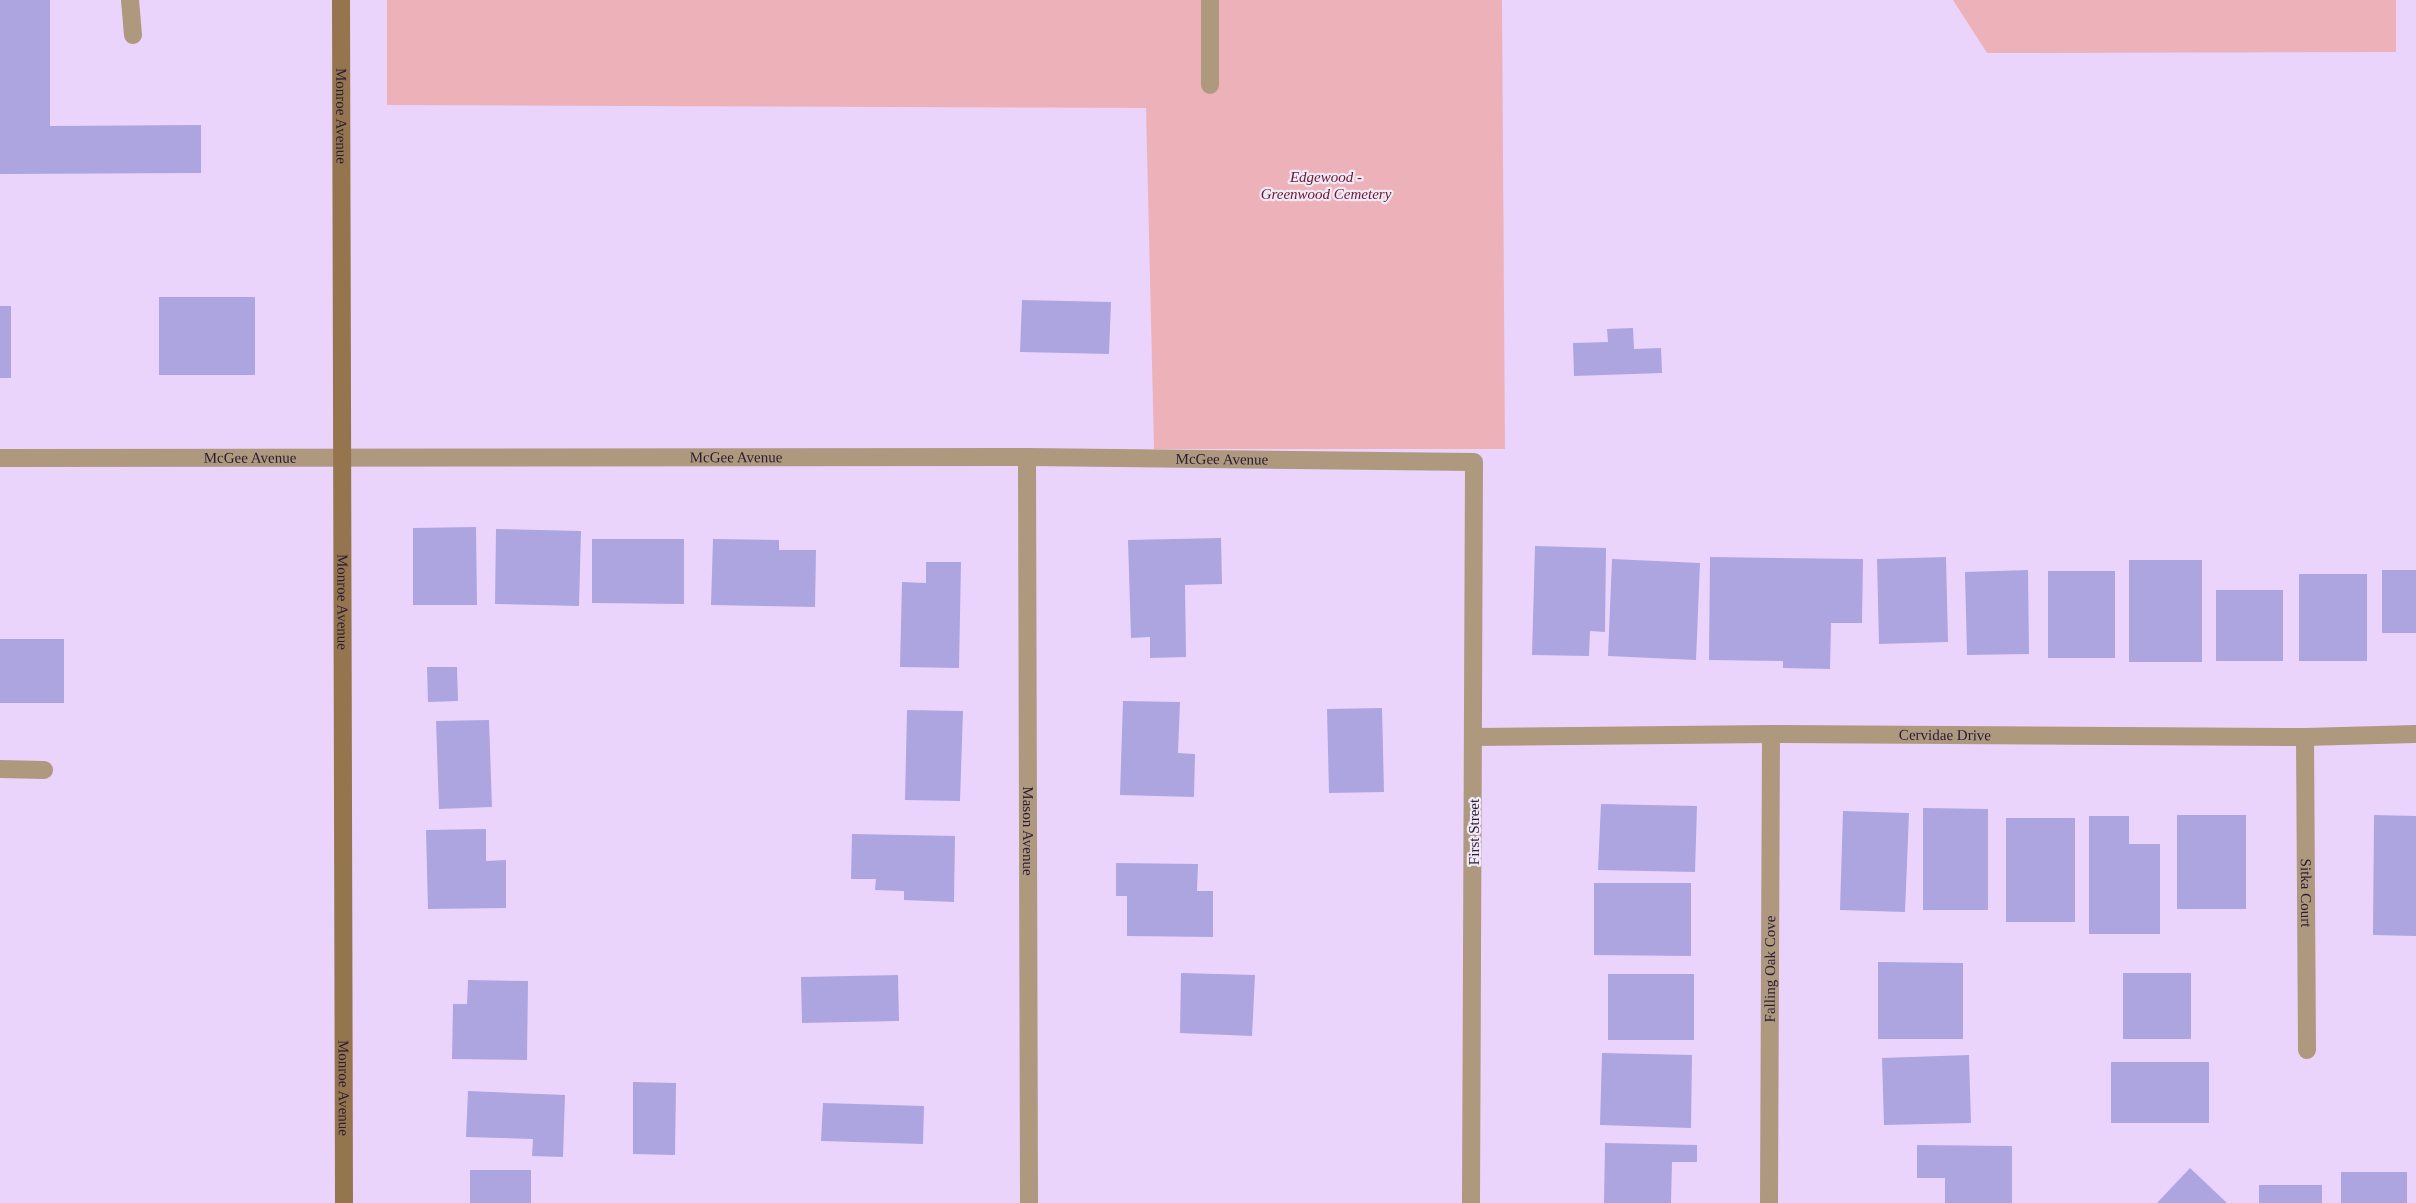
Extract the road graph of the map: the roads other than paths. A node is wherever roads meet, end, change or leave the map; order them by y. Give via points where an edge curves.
1 (130, 0) edge
2 (341, 0) edge
3 (1210, 0) edge
4 (133, 35) dead end
5 (1210, 85) dead end
6 (1027, 457) junction
7 (0, 458) edge
8 (342, 458) junction
9 (1474, 462) joint
10 (1771, 734) junction
11 (2416, 734) edge
12 (1474, 737) junction
13 (2305, 737) junction
14 (0, 769) edge
15 (44, 770) dead end
16 (2307, 1050) dead end
17 (344, 1203) edge
18 (1029, 1203) edge
19 (1472, 1203) edge
20 (1769, 1203) edge

1 - 4 street
2 - 8 street, Monroe Avenue
3 - 5 street
6 - 8 street, McGee Avenue
6 - 9 street, McGee Avenue
6 - 18 street, Mason Avenue
7 - 8 street, McGee Avenue
8 - 17 street, Monroe Avenue
9 - 12 street, First Street
10 - 12 street, Cervidae Drive
10 - 13 street, Cervidae Drive
10 - 20 street, Falling Oak Cove
11 - 13 street, Cervidae Drive
12 - 19 street, First Street
13 - 16 street, Sitka Court
14 - 15 street

